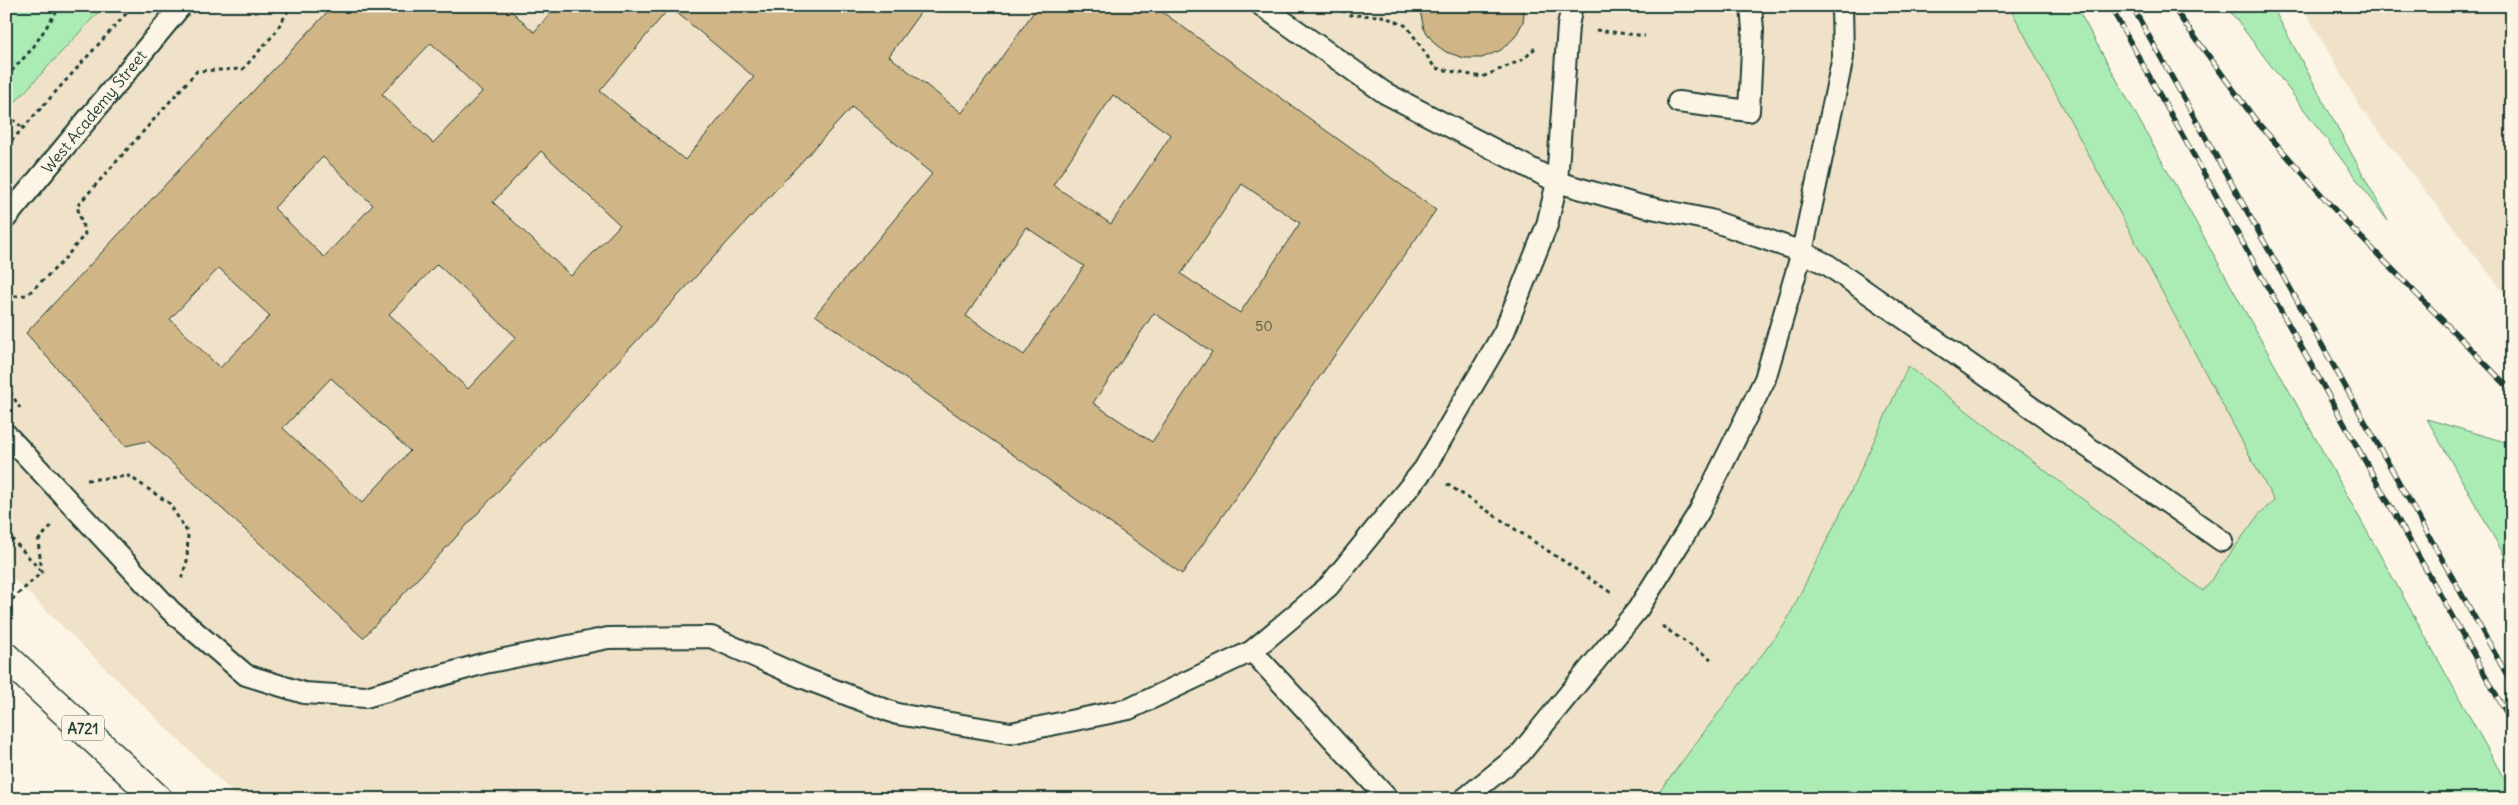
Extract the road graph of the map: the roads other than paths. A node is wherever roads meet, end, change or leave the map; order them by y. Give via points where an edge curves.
1 (181, 6) edge
2 (1262, 6) edge
3 (1572, 6) edge
4 (1751, 6) edge
5 (1842, 6) edge
6 (1678, 102) dead end
7 (1558, 182) junction
8 (6, 218) edge
9 (1802, 252) junction
10 (6, 434) edge
11 (2222, 540) dead end
12 (1252, 651) junction
13 (6, 657) edge
14 (158, 799) edge
15 (1388, 799) edge
16 (1464, 799) edge

1 - 8 lane, West Academy Street
2 - 7 lane via 1386,93
3 - 7 lane
4 - 6 lane via 1753,30 1748,111
5 - 9 lane via 1843,57
7 - 9 lane via 1642,206 1710,220
7 - 12 lane via 1547,225 1504,332 1424,469 1330,586
9 - 11 lane via 1828,265
9 - 16 lane via 1765,380 1699,512 1638,609 1520,754
10 - 12 lane via 171,611 246,675 304,692 366,697 485,663 608,638 711,637 801,677 898,714 1012,733 1129,709
12 - 15 lane
13 - 14 main road, A721

